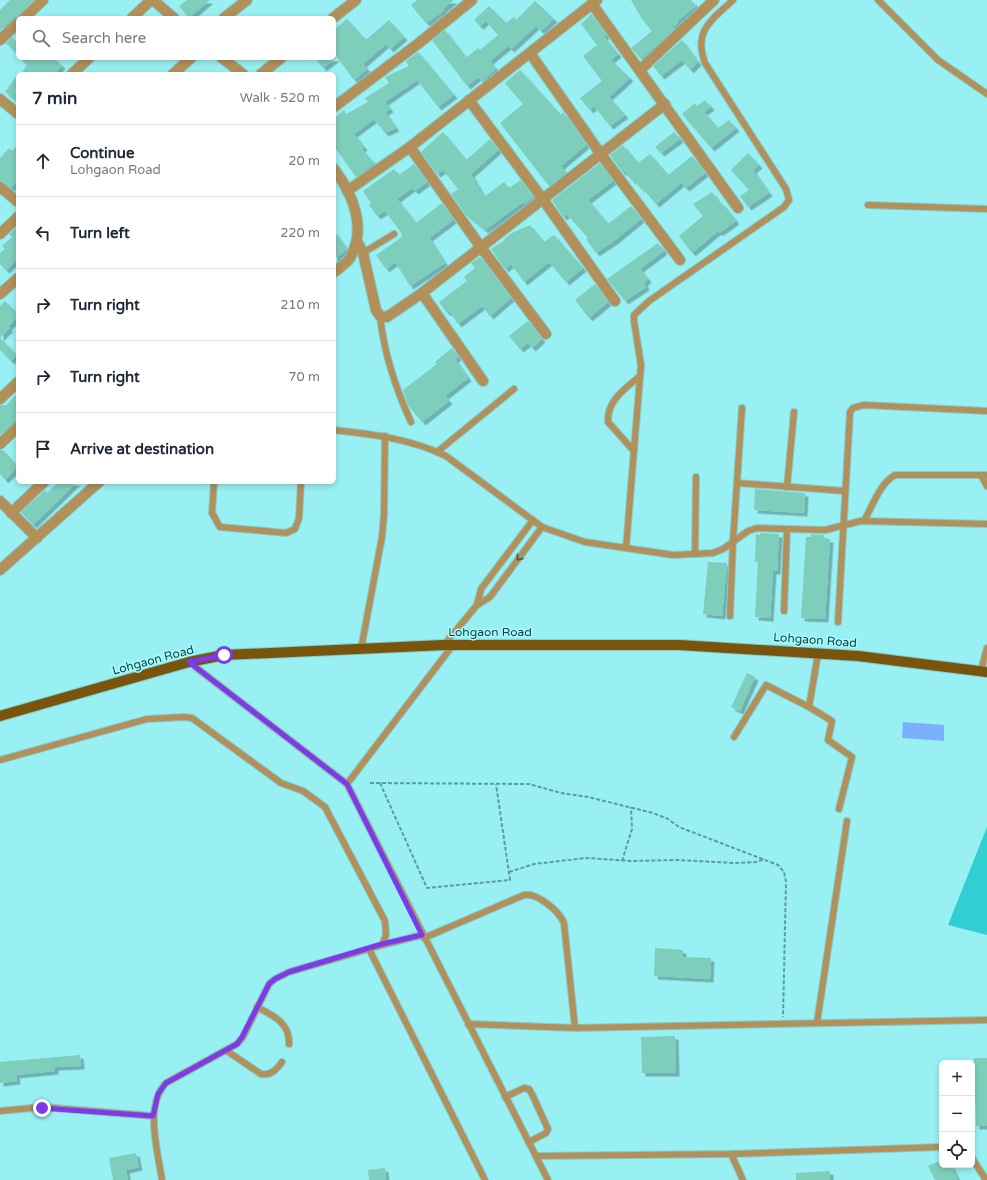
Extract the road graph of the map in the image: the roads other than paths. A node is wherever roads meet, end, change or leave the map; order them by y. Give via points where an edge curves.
1 (43, 0) edge
2 (152, 0) edge
3 (247, 0) edge
4 (356, 0) edge
5 (472, 0) edge
6 (714, 0) edge
7 (734, 0) edge
8 (878, 0) edge
9 (595, 2) edge
10 (26, 16) edge
11 (134, 16) edge
12 (172, 16) edge
13 (227, 16) edge
14 (335, 16) edge
15 (16, 25) edge
16 (0, 40) edge
17 (530, 53) junction
18 (87, 60) edge
19 (189, 60) edge
20 (224, 60) edge
21 (278, 60) edge
22 (640, 70) junction
23 (74, 72) edge
24 (175, 72) edge
25 (236, 72) edge
26 (264, 72) edge
27 (987, 94) edge
28 (0, 99) edge
29 (469, 100) junction
30 (665, 104) junction
31 (336, 105) edge
32 (16, 112) edge
33 (410, 147) junction
34 (600, 153) junction
35 (336, 173) edge
36 (0, 187) edge
37 (347, 192) junction
38 (542, 198) junction
39 (16, 200) edge
40 (868, 205) dead end
41 (738, 208) dead end
42 (987, 209) edge
43 (16, 219) edge
44 (0, 234) edge
45 (394, 234) dead end
46 (357, 241) junction
47 (480, 246) junction
48 (363, 253) junction
49 (680, 260) dead end
50 (336, 270) edge
51 (16, 280) edge
52 (422, 293) junction
53 (0, 294) edge
54 (615, 301) dead end
55 (380, 316) junction
56 (546, 334) dead end
57 (640, 376) junction
58 (483, 381) dead end
59 (16, 384) edge
60 (514, 388) dead end
61 (0, 399) edge
62 (742, 408) dead end
63 (987, 411) edge
64 (794, 412) dead end
65 (411, 422) dead end
66 (16, 429) edge
67 (336, 430) edge
68 (385, 436) junction
69 (0, 444) edge
70 (634, 451) junction
71 (437, 452) junction
72 (984, 475) edge
73 (696, 477) dead end
74 (737, 483) junction
75 (42, 484) edge
76 (97, 484) edge
77 (214, 484) edge
78 (300, 484) edge
79 (987, 486) edge
80 (787, 487) junction
81 (845, 491) junction
82 (0, 501) edge
83 (11, 513) junction
84 (533, 520) junction
85 (864, 521) junction
86 (987, 524) edge
87 (843, 526) junction
88 (542, 527) junction
89 (787, 529) junction
90 (37, 538) junction
91 (733, 541) junction
92 (626, 548) junction
93 (695, 554) junction
94 (0, 570) edge
95 (477, 606) junction
96 (784, 611) dead end
97 (730, 616) dead end
98 (838, 622) dead end
99 (448, 645) junction
100 (987, 648) edge
101 (360, 649) junction
102 (818, 654) junction
103 (189, 662) junction
104 (984, 671) edge
105 (809, 707) junction
106 (0, 716) edge
107 (734, 737) dead end
108 (0, 760) edge
109 (347, 784) junction
110 (839, 809) dead end
111 (847, 821) dead end
112 (423, 936) junction
113 (382, 944) junction
114 (369, 949) junction
115 (258, 1007) junction
116 (987, 1020) edge
117 (817, 1023) junction
118 (468, 1024) junction
119 (575, 1028) junction
120 (289, 1044) dead end
121 (227, 1051) junction
122 (282, 1062) dead end
123 (505, 1096) junction
124 (0, 1111) edge
125 (153, 1116) junction
126 (529, 1142) junction
127 (939, 1147) edge
128 (730, 1154) junction
129 (536, 1156) junction
130 (975, 1163) edge
131 (162, 1180) edge
132 (485, 1180) edge
133 (548, 1180) edge
134 (743, 1180) edge
135 (986, 1180) edge

1 - 10 street
2 - 11 street
2 - 12 street
3 - 13 street
4 - 14 street
5 - 31 street
6 - 22 street
7 - 57 lane via 704,30 700,50 705,63 786,189 788,200 784,207 638,309 634,321 642,365
8 - 27 lane via 938,60
9 - 17 street
9 - 22 street
15 - 16 street
17 - 29 street
17 - 34 street
18 - 23 street
19 - 24 street
20 - 25 street
21 - 26 street
22 - 30 street
28 - 32 street
29 - 33 street
29 - 38 street
30 - 34 street
30 - 41 street
33 - 37 street
33 - 47 street
34 - 38 street
34 - 49 street
35 - 37 street
36 - 39 street
37 - 46 street via 357,215
38 - 47 street
38 - 54 street
40 - 42 lane
43 - 44 street
45 - 48 lane
46 - 48 street
46 - 50 street via 350,259
47 - 52 street
47 - 56 street
48 - 55 street via 376,310
51 - 53 street
52 - 55 street via 393,314 387,317
52 - 58 street
55 - 65 lane via 388,365
57 - 70 lane
57 - 70 lane via 618,395 608,411 608,422
59 - 61 street
60 - 71 lane
62 - 74 lane
63 - 81 lane via 864,405 853,408 850,412
64 - 80 lane
66 - 69 street
67 - 68 lane
68 - 71 lane
68 - 101 lane via 382,537
70 - 92 lane
71 - 84 lane
72 - 79 lane
72 - 85 lane via 895,475 880,492
73 - 93 lane
74 - 80 lane
74 - 91 lane
75 - 83 street
76 - 90 street
77 - 78 lane via 212,513 220,526 286,533 295,529 299,518
80 - 81 lane
81 - 87 lane
82 - 83 street
83 - 90 street
84 - 88 lane
84 - 95 lane via 481,589
85 - 86 lane
85 - 87 lane
87 - 89 lane via 825,530
87 - 98 lane
88 - 92 lane via 585,542
88 -> 95 lane via 490,597
89 - 91 lane via 756,528
89 - 96 lane
90 - 94 street
91 - 93 lane via 713,553
91 - 97 lane
92 - 93 lane
95 - 99 lane
99 - 101 main road, Lohgaon Road
99 - 102 main road, Lohgaon Road via 679,645
99 - 109 lane
100 - 104 lane
101 - 103 main road, Lohgaon Road via 224,655
102 - 104 main road, Lohgaon Road via 858,656
102 - 105 lane
103 - 106 main road, Lohgaon Road
103 - 109 lane
105 - 107 lane via 766,685
105 - 110 lane via 832,721 828,740 852,757
108 - 113 lane via 147,719 192,718 281,783 303,791 325,807 385,921 386,935
109 - 112 lane
111 - 117 lane
112 - 113 lane
112 - 118 lane
112 - 119 lane via 524,895 534,897 561,915 564,923
113 - 114 lane
114 - 115 lane via 283,974 269,984
114 - 132 lane
115 - 120 lane via 282,1022 289,1037
115 - 121 lane via 242,1037
116 - 117 lane
117 - 119 lane
118 - 119 lane
118 - 123 lane
121 - 122 lane via 262,1074 267,1075
121 - 125 lane via 166,1083 158,1094
123 - 126 lane
123 - 126 lane via 524,1088 529,1089 532,1094 548,1129
124 - 125 lane via 42,1108
125 - 131 lane
126 - 129 lane
127 - 128 lane
128 - 129 lane
128 - 134 lane
129 - 133 lane
130 - 135 lane

